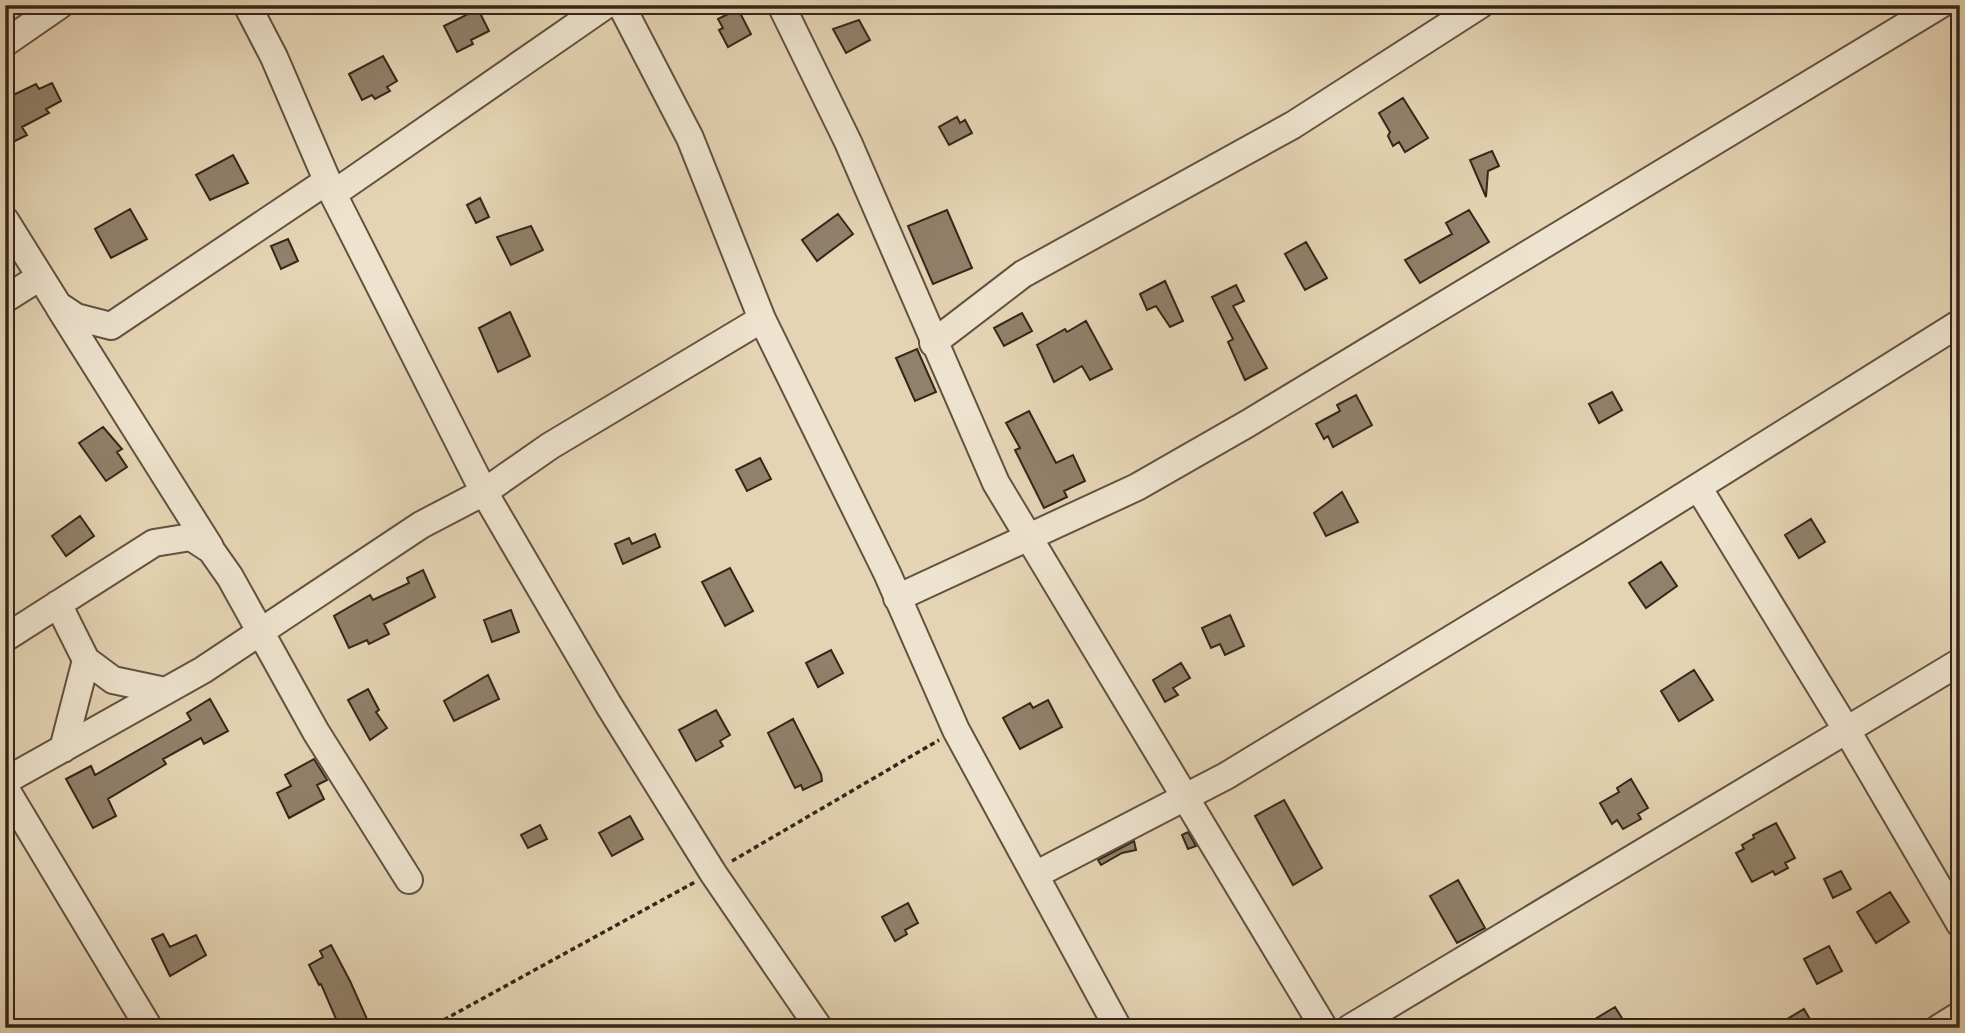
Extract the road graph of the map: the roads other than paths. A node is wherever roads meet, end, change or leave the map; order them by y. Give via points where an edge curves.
1 (60, 5) edge
2 (247, 5) edge
3 (606, 5) edge
4 (621, 5) edge
5 (781, 5) edge
6 (1480, 5) edge
7 (1940, 5) edge
8 (5, 43) edge
9 (330, 187) junction
10 (5, 220) edge
11 (40, 277) junction
12 (5, 299) edge
13 (58, 306) junction
14 (762, 319) junction
15 (1960, 323) edge
16 (111, 326) junction
17 (933, 343) junction
18 (99, 370) junction
19 (1698, 487) junction
20 (484, 492) junction
21 (1030, 539) junction
22 (211, 550) junction
23 (897, 598) junction
24 (58, 604) junction
25 (262, 630) junction
26 (5, 638) edge
27 (86, 660) junction
28 (1960, 662) edge
29 (165, 691) junction
30 (1846, 729) junction
31 (63, 748) junction
32 (5, 781) edge
33 (5, 788) edge
34 (1186, 796) junction
35 (1035, 876) junction
36 (409, 880) dead end
37 (1960, 924) edge
38 (1960, 1015) edge
39 (149, 1028) edge
40 (819, 1028) edge
41 (1118, 1028) edge
42 (1324, 1028) edge
43 (1350, 1028) edge
44 (1939, 1028) edge

1 - 8 street
2 - 9 street
3 - 9 street
4 - 14 street via 690,138
5 - 17 street via 848,142
6 - 17 street via 1293,125 1023,274
7 - 21 street via 1247,424 1137,487
9 - 16 street
9 - 20 street
10 - 11 street
11 - 12 street
11 - 13 street
13 - 16 street via 76,317
13 - 18 street
14 - 20 street via 550,446
14 - 23 street
15 - 19 street
16 - 18 street
17 - 21 street via 996,483
18 - 22 street
19 - 30 street
19 - 34 street via 1226,776
20 - 25 street via 421,525
20 - 40 street via 713,873
21 - 23 street
21 - 34 street
22 - 24 street via 191,537 154,543
22 - 25 street
23 - 35 street via 956,730
24 - 26 street
24 - 27 street
25 - 29 street
25 - 36 street via 316,732
27 - 29 street via 113,680
27 - 31 street
28 - 30 street
29 - 31 street
30 - 37 street
30 - 43 street
31 - 32 street
33 - 39 street
34 - 35 street
34 - 42 street
35 - 41 street
38 - 44 street

